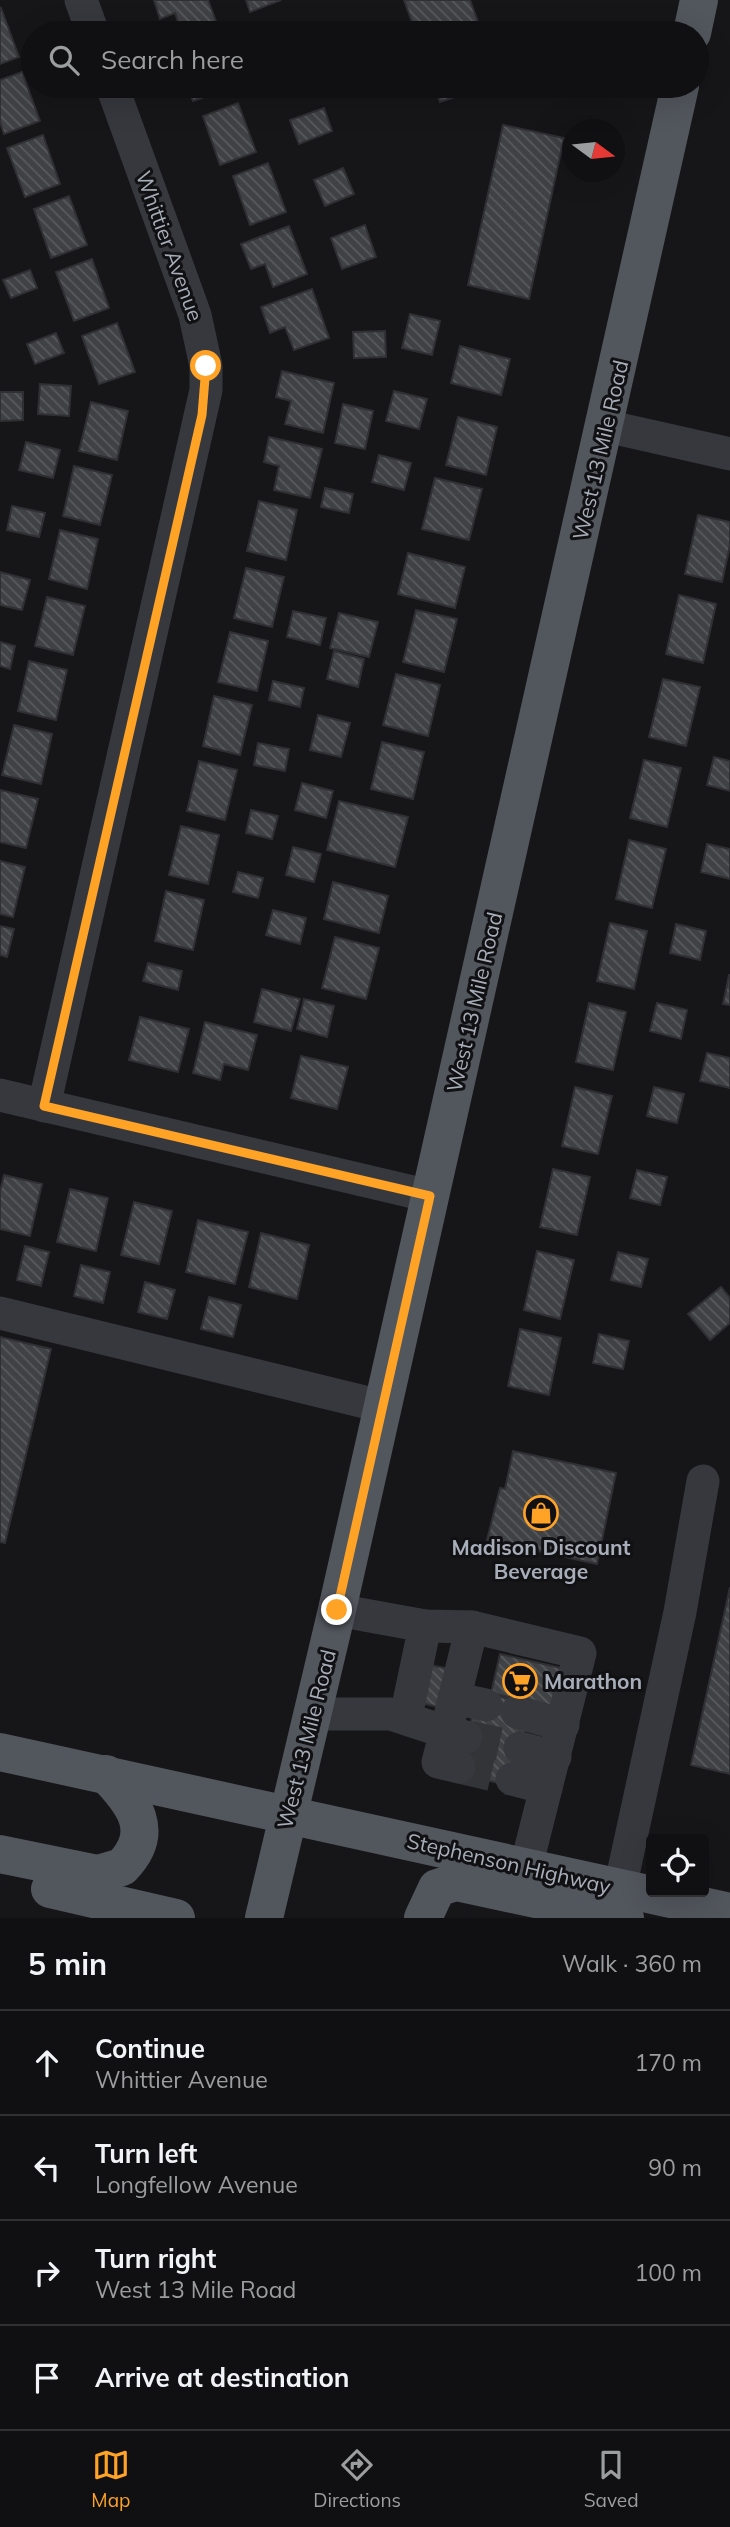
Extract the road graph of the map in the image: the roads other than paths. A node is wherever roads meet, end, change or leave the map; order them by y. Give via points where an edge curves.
1 (81, 0) edge
2 (699, 0) edge
3 (89, 21) edge
4 (695, 21) edge
5 (116, 98) edge
6 (677, 98) edge
7 (606, 426) junction
8 (730, 454) edge
9 (0, 1095) edge
10 (44, 1106) junction
11 (430, 1196) junction
12 (0, 1313) edge
13 (381, 1406) junction
14 (704, 1481) dead end
15 (337, 1610) junction
16 (425, 1626) junction
17 (472, 1627) junction
18 (486, 1705) junction
19 (313, 1714) junction
20 (406, 1716) junction
21 (564, 1725) junction
22 (0, 1752) edge
23 (516, 1764) tunnel mouth
24 (551, 1772) junction
25 (106, 1773) junction
26 (288, 1813) junction
27 (0, 1854) edge
28 (526, 1867) junction
29 (0, 1878) edge
30 (622, 1903) edge
31 (730, 1912) edge
32 (176, 1918) edge
33 (264, 1918) edge
34 (423, 1918) edge

1 - 3 street
2 - 4 main road
5 - 10 street, Whittier Avenue via 195,315 206,390
6 - 7 main road, West 13 Mile Road
7 - 8 street
7 - 11 main road, West 13 Mile Road
9 - 10 street
10 - 11 street
11 - 13 main road, West 13 Mile Road
12 - 13 street
13 - 15 main road, West 13 Mile Road
14 - 30 street
15 - 16 street
15 - 19 main road, West 13 Mile Road
16 - 17 street
16 - 20 street
17 - 18 street
17 - 21 street via 580,1653
18 - 20 street via 457,1745
18 - 21 street
19 - 20 street
19 - 26 main road, West 13 Mile Road
21 - 24 street
22 - 25 main road, Stephenson Highway
23 - 24 street
24 - 28 street
25 - 26 main road, Stephenson Highway
25 - 27 main road via 127,1795 139,1818 136,1846 122,1867 98,1874
26 - 28 main road, Stephenson Highway
26 - 33 main road, West 13 Mile Road
28 - 30 main road, Stephenson Highway
29 - 32 main road
30 - 31 main road, Stephenson Highway
30 - 34 main road via 456,1882 437,1888

